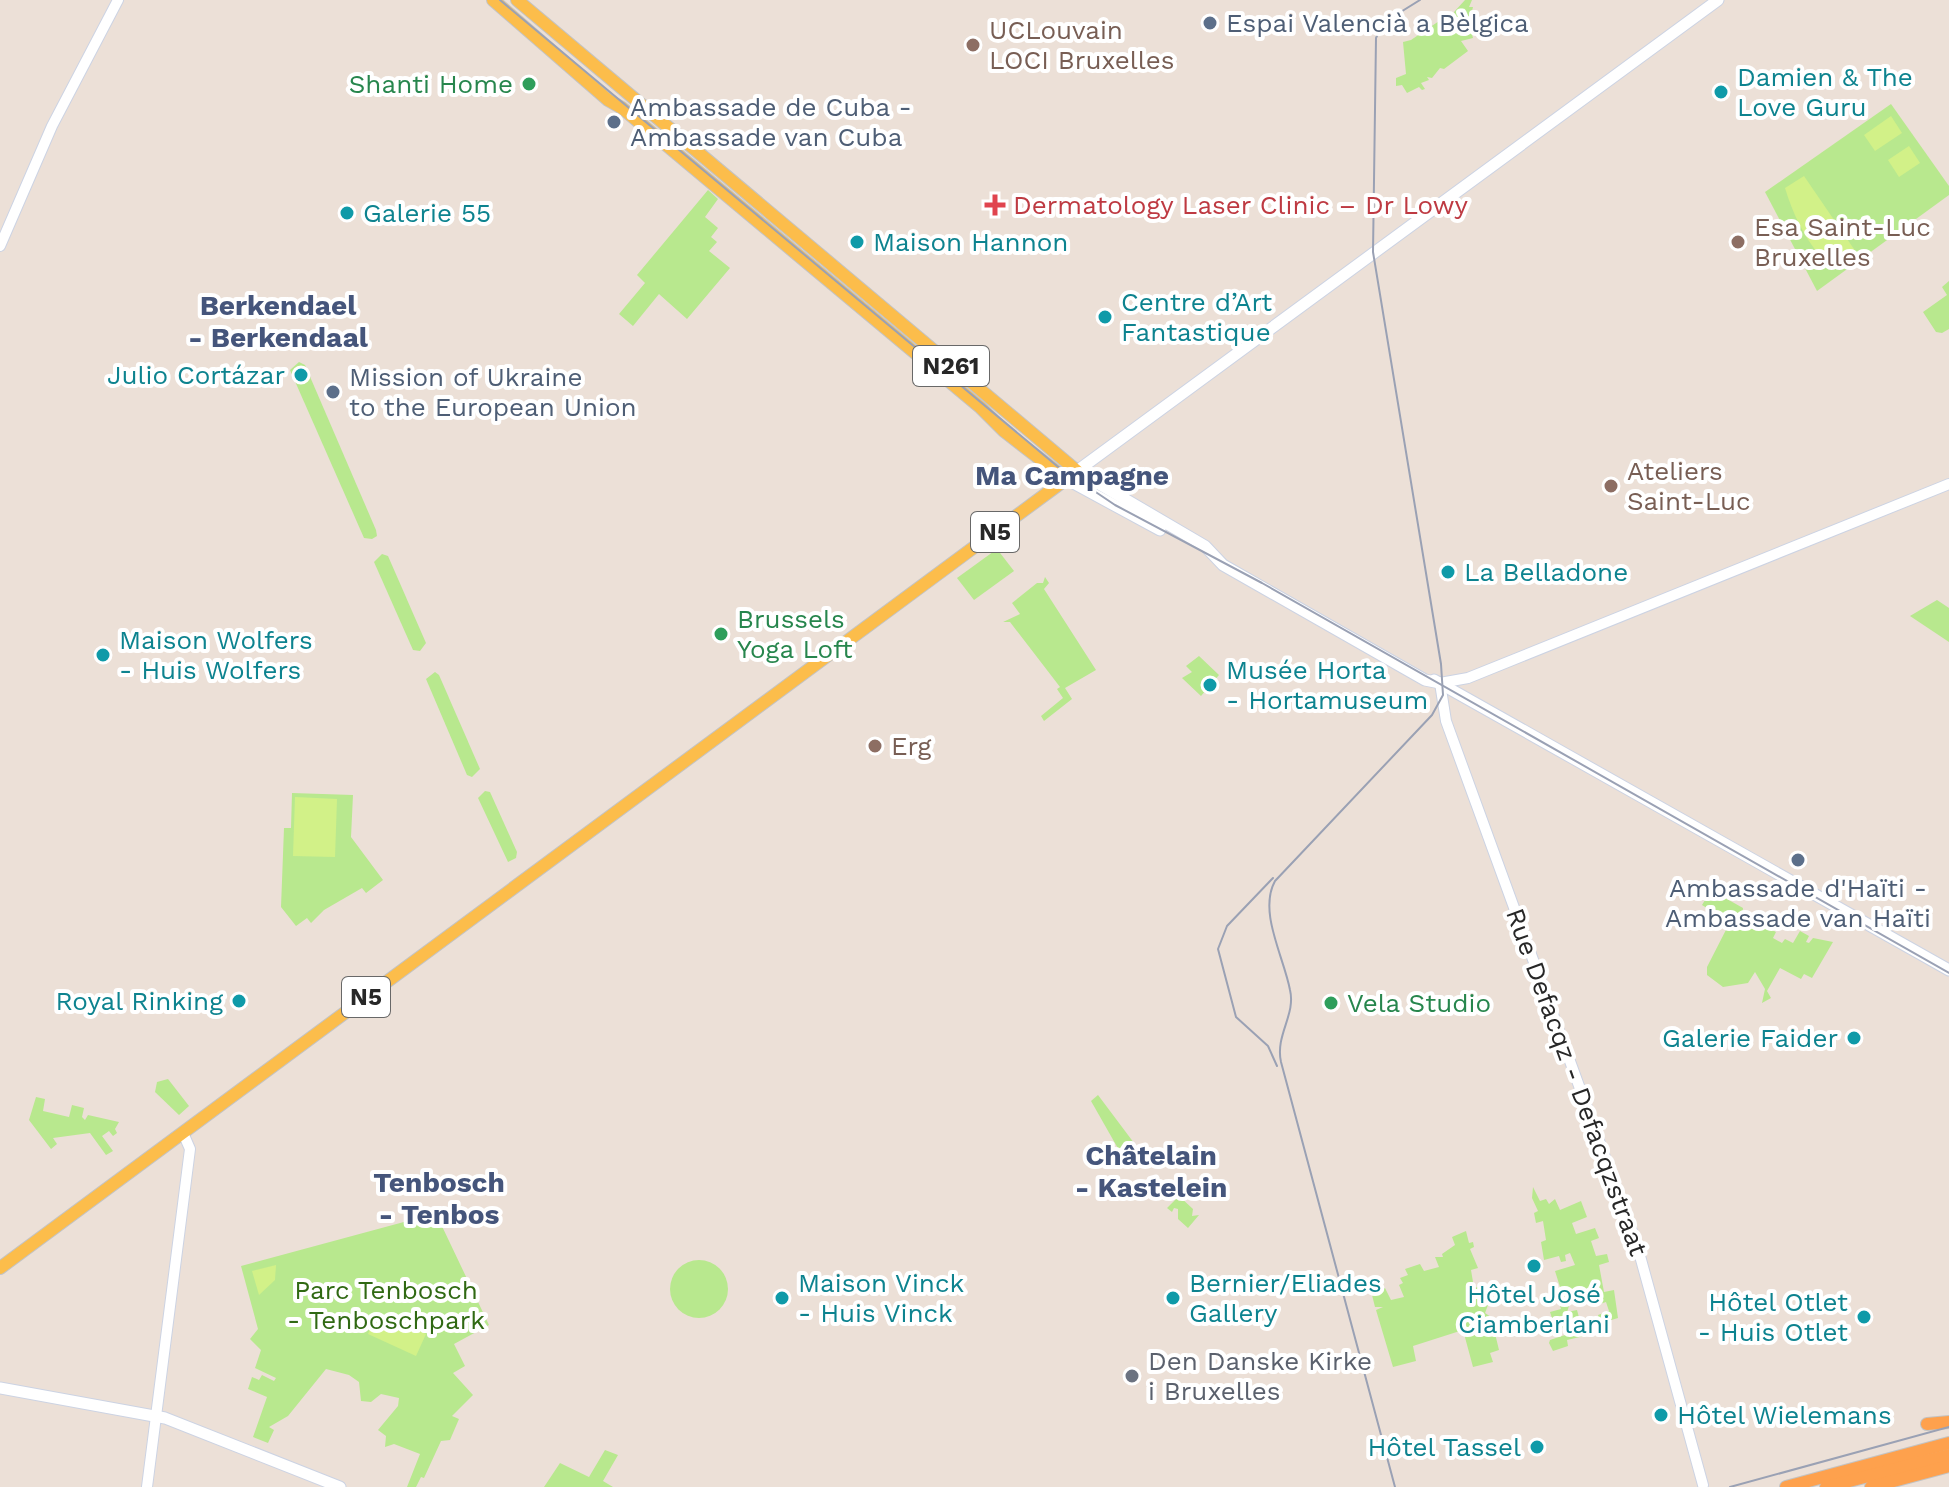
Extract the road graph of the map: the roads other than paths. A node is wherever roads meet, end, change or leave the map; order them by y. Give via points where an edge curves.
1 (118, 0) edge
2 (493, 0) edge
3 (517, 0) edge
4 (1718, 0) edge
5 (0, 246) edge
6 (1077, 471) junction
7 (1066, 479) junction
8 (1949, 484) edge
9 (1216, 557) junction
10 (1440, 683) junction
11 (1949, 970) edge
12 (183, 1133) junction
13 (0, 1268) edge
14 (0, 1388) edge
15 (156, 1415) junction
16 (1949, 1422) edge
17 (1927, 1424) dead end
18 (1949, 1443) edge
19 (1949, 1455) edge
20 (1949, 1466) edge
21 (147, 1487) edge
22 (340, 1487) edge
23 (1701, 1487) edge
24 (1786, 1487) edge
25 (1826, 1487) edge
26 (1871, 1487) edge

1 - 5 street via 57,116
2 - 7 main road, N261
3 - 6 main road, N261
4 - 6 main road, N5
6 - 7 main road, N5
6 - 9 main road, N261
7 - 9 main road, N261
7 - 12 main road, N5
8 - 10 street via 1468,678
9 - 10 main road, N261
10 - 11 main road, N261
10 - 23 street, Rue Defacqz - Defacqzstraat via 1449,729 1637,1245
12 - 13 main road, N5
12 - 15 street via 190,1149
14 - 15 main road
15 - 21 street
15 - 22 main road
16 - 17 highway
18 - 24 highway
19 - 25 highway
20 - 26 highway

